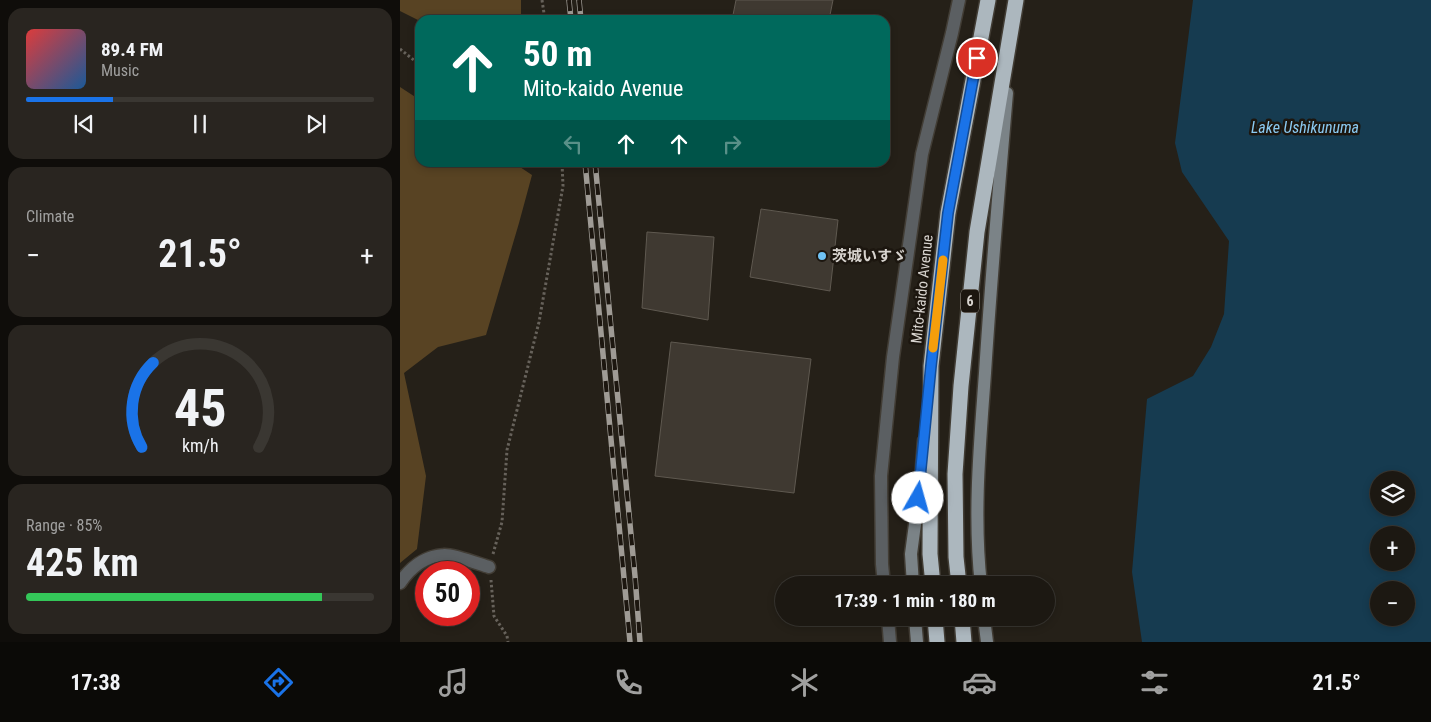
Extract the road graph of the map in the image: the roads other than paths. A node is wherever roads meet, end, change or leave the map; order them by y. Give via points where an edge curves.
1 (959, 0) edge
2 (988, 0) edge
3 (1016, 0) edge
4 (1013, 20) junction
5 (931, 366) junction
6 (489, 567) road end
7 (883, 576) edge
8 (912, 576) edge
9 (932, 576) edge
10 (958, 576) edge
11 (980, 576) edge
12 (400, 583) edge
13 (889, 626) edge
14 (916, 626) edge
15 (936, 626) edge
16 (963, 626) edge
17 (985, 626) edge
18 (890, 642) edge
19 (917, 642) edge
20 (937, 642) edge
21 (964, 642) edge
22 (987, 642) edge

1 - 7 street via 922,154 893,357 882,476
2 - 5 highway, Mito-kaido Avenue / 6 via 948,213
3 - 4 highway, 6
4 - 10 highway, 6 via 977,232 962,376 955,474
4 - 11 main road via 978,486
5 - 8 main road via 911,554
5 - 9 highway, Mito-kaido Avenue / 6
6 - 12 street via 446,554 426,558
13 - 18 street
14 - 19 main road
15 - 20 highway
16 - 21 highway
17 - 22 main road

